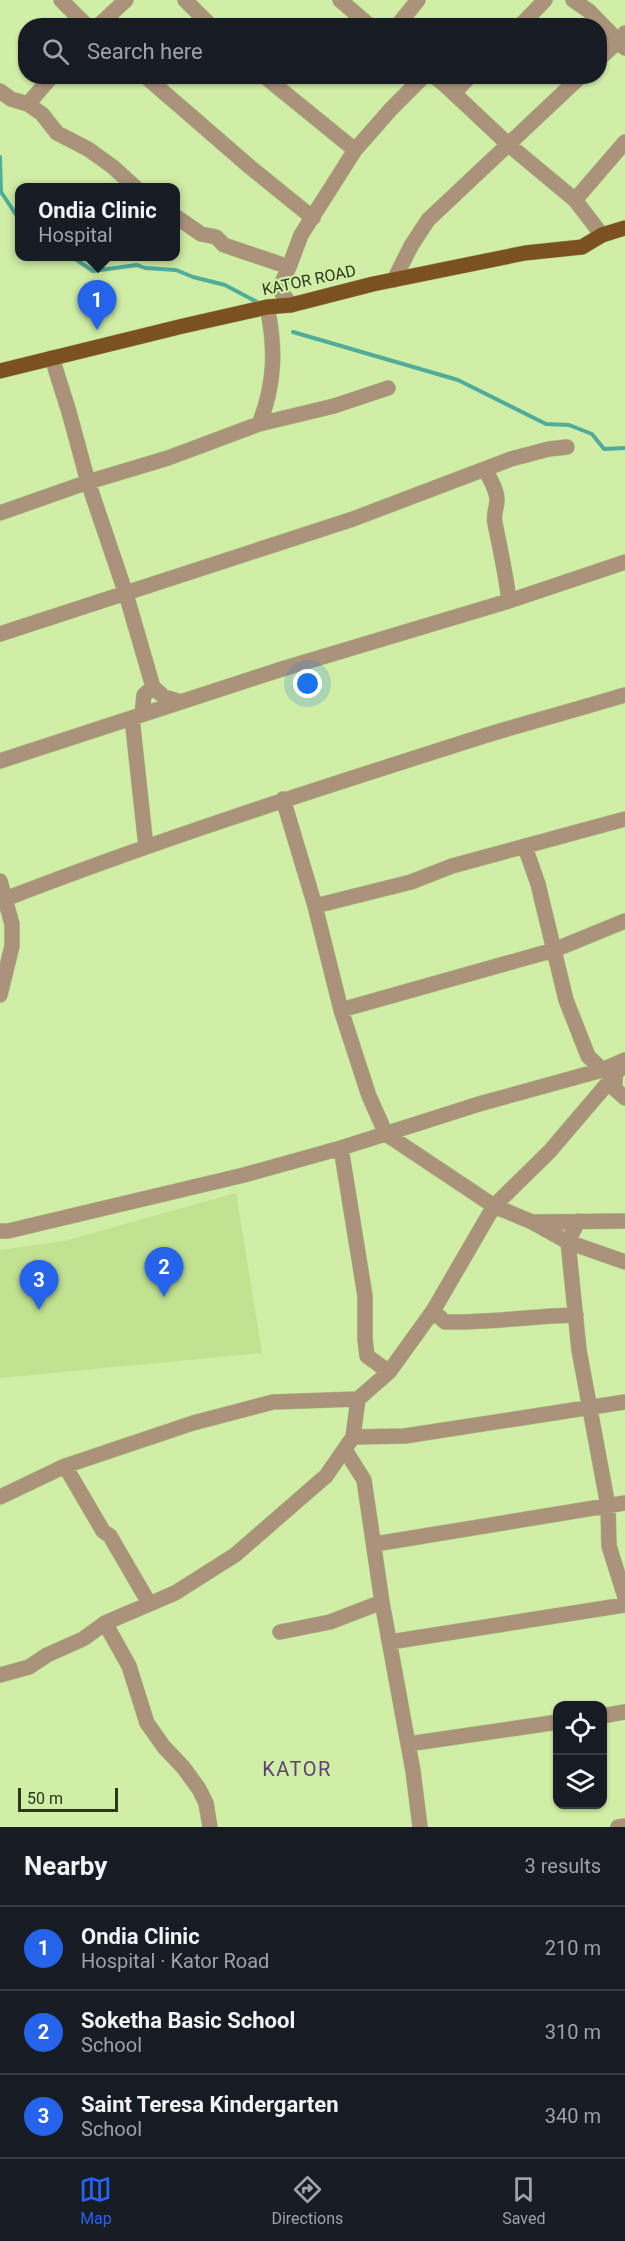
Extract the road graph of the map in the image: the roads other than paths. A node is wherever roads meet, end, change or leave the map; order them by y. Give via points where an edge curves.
1 (61, 0) edge
2 (126, 0) edge
3 (185, 0) edge
4 (340, 0) edge
5 (418, 0) edge
6 (545, 0) edge
7 (573, 0) edge
8 (79, 18) edge
9 (107, 18) edge
10 (203, 18) edge
11 (361, 18) edge
12 (403, 18) edge
13 (528, 18) edge
14 (598, 18) edge
15 (607, 26) edge
16 (623, 40) edge
17 (607, 53) edge
18 (45, 84) edge
19 (154, 84) edge
20 (274, 84) edge
21 (416, 84) edge
22 (443, 84) edge
23 (462, 84) edge
24 (573, 84) edge
25 (0, 91) edge
26 (454, 93) junction
27 (28, 104) junction
28 (625, 142) edge
29 (509, 145) junction
30 (355, 150) junction
31 (131, 183) edge
32 (575, 200) junction
33 (314, 218) junction
34 (180, 219) edge
35 (625, 228) edge
36 (602, 235) junction
37 (290, 267) junction
38 (394, 280) junction
39 (291, 305) junction
40 (267, 307) junction
41 (52, 358) junction
42 (0, 370) edge
43 (388, 388) dead end
44 (259, 424) junction
45 (567, 447) dead end
46 (485, 469) junction
47 (88, 482) junction
48 (0, 513) edge
49 (625, 562) edge
50 (126, 594) junction
51 (509, 601) junction
52 (0, 634) edge
53 (153, 687) junction
54 (625, 695) edge
55 (181, 702) junction
56 (137, 716) junction
57 (0, 761) edge
58 (284, 799) junction
59 (625, 819) edge
60 (146, 847) junction
61 (525, 847) junction
62 (0, 881) edge
63 (2, 900) edge
64 (315, 906) junction
65 (625, 921) edge
66 (554, 950) junction
67 (0, 995) edge
68 (341, 1010) junction
69 (617, 1067) edge
70 (625, 1098) edge
71 (386, 1134) junction
72 (340, 1149) junction
73 (494, 1206) junction
74 (578, 1221) junction
75 (625, 1221) edge
76 (532, 1222) junction
77 (0, 1231) edge
78 (568, 1242) junction
79 (625, 1262) edge
80 (433, 1311) junction
81 (576, 1315) junction
82 (389, 1372) junction
83 (358, 1399) junction
84 (625, 1401) edge
85 (588, 1407) junction
86 (349, 1443) junction
87 (65, 1466) junction
88 (0, 1497) edge
89 (625, 1503) edge
90 (608, 1506) junction
91 (375, 1544) junction
92 (625, 1597) edge
93 (382, 1602) junction
94 (149, 1603) junction
95 (625, 1605) edge
96 (105, 1623) junction
97 (280, 1632) dead end
98 (390, 1642) junction
99 (0, 1675) edge
100 (625, 1712) edge
101 (607, 1715) edge
102 (553, 1723) edge
103 (408, 1744) junction
104 (625, 1826) edge
105 (210, 1827) edge
106 (420, 1827) edge
107 (618, 1827) edge

1 - 8 street
2 - 9 street
3 - 10 street
4 - 11 street
5 - 12 street
6 - 13 street
7 - 14 street
15 - 16 street
16 - 17 street
18 - 27 street
19 - 33 street
20 - 30 street
21 - 30 street
22 - 26 street
23 - 26 street
24 - 29 street
25 - 27 street
26 - 29 street
27 - 31 street via 57,133 88,149
28 - 32 street
29 - 32 street
29 - 38 street via 428,220
30 - 33 street
32 - 36 street
33 - 37 street via 301,235
34 - 37 street via 224,245
35 - 36 main road, KATOR ROAD
36 - 38 main road, KATOR ROAD via 582,247 525,253
37 - 39 street via 279,289
38 - 39 main road, KATOR ROAD
39 - 40 main road, KATOR ROAD
40 - 41 main road, KATOR ROAD
40 - 44 street via 272,330 272,387
41 - 42 main road, KATOR ROAD
41 - 47 street
43 - 44 street
44 - 47 street
45 - 46 street
46 - 50 street via 353,519
46 - 51 street via 497,500 494,520
47 - 48 street
47 - 50 street
49 - 51 street
50 - 52 street
50 - 53 street
51 - 55 street
53 - 55 street
53 - 56 street via 144,695
54 - 58 street
55 - 56 street
56 - 57 street
56 - 60 street
58 - 60 street
58 - 64 street
59 - 61 street
60 - 63 street
61 - 64 street
61 - 66 street
62 - 63 street
63 - 67 street via 12,924 12,946
64 - 68 street
65 - 66 street
66 - 68 street
66 - 69 street via 570,1011 588,1056
68 - 71 street via 369,1096
69 - 70 street via 615,1089
69 - 71 street
69 - 73 street via 550,1151
71 - 72 street
71 - 73 street
72 - 77 street
72 - 82 street via 365,1296 367,1356
73 - 76 street
73 - 80 street
74 - 75 street
74 - 76 street
74 - 78 street
76 - 78 street
78 - 79 street
78 - 81 street
80 - 81 street via 446,1322
80 - 82 street
81 - 85 street
82 - 83 street
83 - 86 street
83 - 87 street via 273,1402 193,1423
84 - 85 street
85 - 86 street
85 - 90 street
86 - 91 street via 364,1480
86 - 94 street via 326,1476 235,1555 175,1593
87 - 88 street
87 - 94 street
89 - 90 street
90 - 91 street
90 - 92 street via 609,1546
91 - 93 street
93 - 97 street via 330,1622
93 - 98 street
94 - 96 street
95 - 98 street
96 - 99 street via 29,1667
96 - 105 street via 129,1666 147,1723 199,1789
98 - 103 street
100 - 101 street
102 - 103 street
103 - 106 street
104 - 107 street

